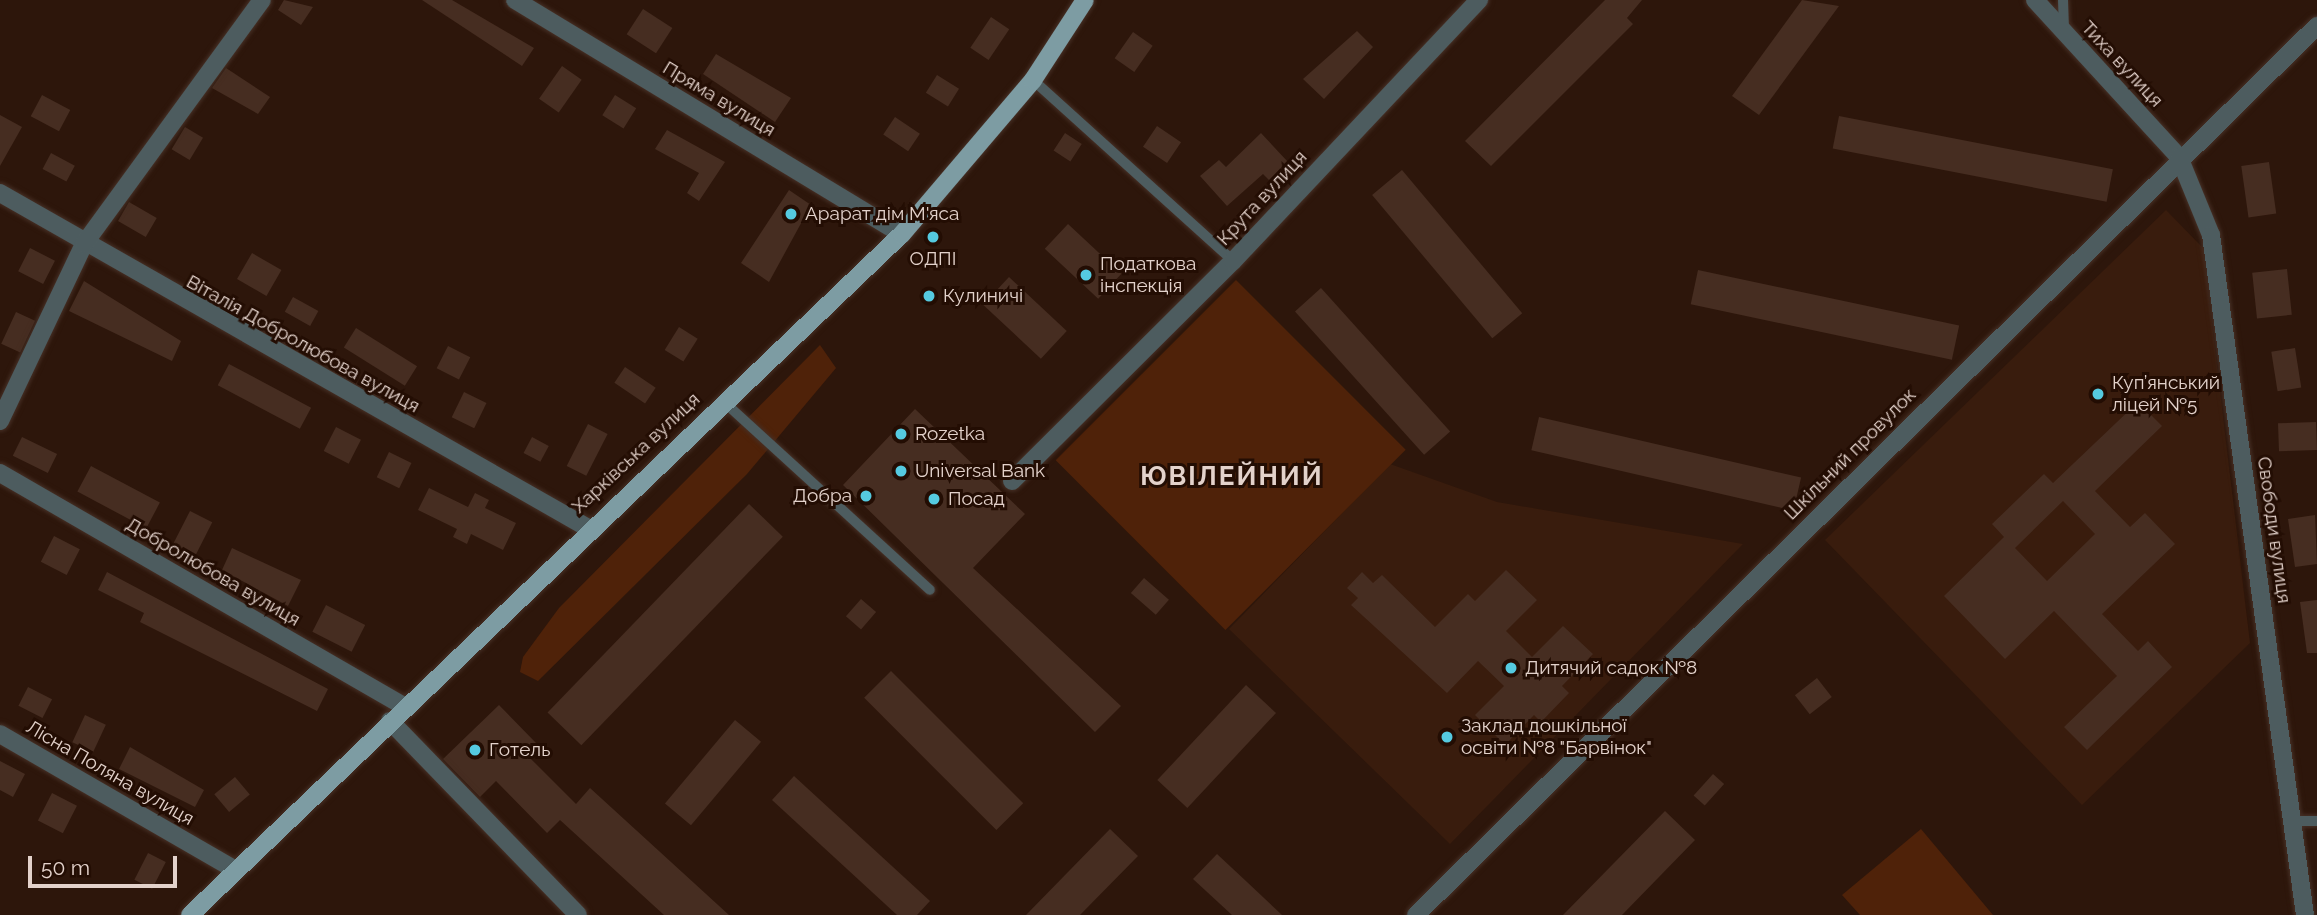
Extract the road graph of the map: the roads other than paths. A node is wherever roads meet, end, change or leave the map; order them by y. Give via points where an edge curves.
1 (262, 0) edge
2 (515, 0) edge
3 (1085, 0) edge
4 (1479, 0) edge
5 (2035, 0) edge
6 (2063, 0) edge
7 (2317, 26) edge
8 (2064, 32) junction
9 (1032, 80) junction
10 (2179, 157) junction
11 (0, 193) edge
12 (902, 234) junction
13 (84, 244) junction
14 (1233, 261) junction
15 (722, 401) junction
16 (0, 421) edge
17 (0, 473) edge
18 (1012, 481) dead end
19 (587, 528) junction
20 (930, 590) dead end
21 (405, 707) junction
22 (390, 721) junction
23 (0, 734) edge
24 (2294, 821) junction
25 (2317, 821) edge
26 (236, 870) junction
27 (190, 915) edge
28 (578, 915) edge
29 (1416, 915) edge
30 (2305, 915) edge

1 - 13 street
2 - 12 street, Пряма вулиця
3 - 9 main road, Харківська вулиця
4 - 14 street, Крута вулиця
5 - 8 street, Тиха вулиця
6 - 8 lane
7 - 10 street, Шкільний провулок
8 - 10 street, Тиха вулиця
9 - 12 main road, Харківська вулиця
9 - 14 lane
10 - 24 street, Свободи вулиця via 2211,235
10 - 29 street, Шкільний провулок
11 - 13 street, Віталія Добролюбова вулиця
12 - 15 main road, Харківська вулиця
13 - 16 street
13 - 19 street, Віталія Добролюбова вулиця
14 - 18 street, Крута вулиця
15 - 19 main road, Харківська вулиця
15 - 20 lane
17 - 21 street, Добролюбова вулиця
19 - 21 main road, Харківська вулиця
21 - 22 main road, Харківська вулиця
22 - 26 main road, Харківська вулиця
22 - 28 street
23 - 26 street, Лісна Поляна вулиця
24 - 25 lane
24 - 30 street, Свободи вулиця
26 - 27 main road, Харківська вулиця

